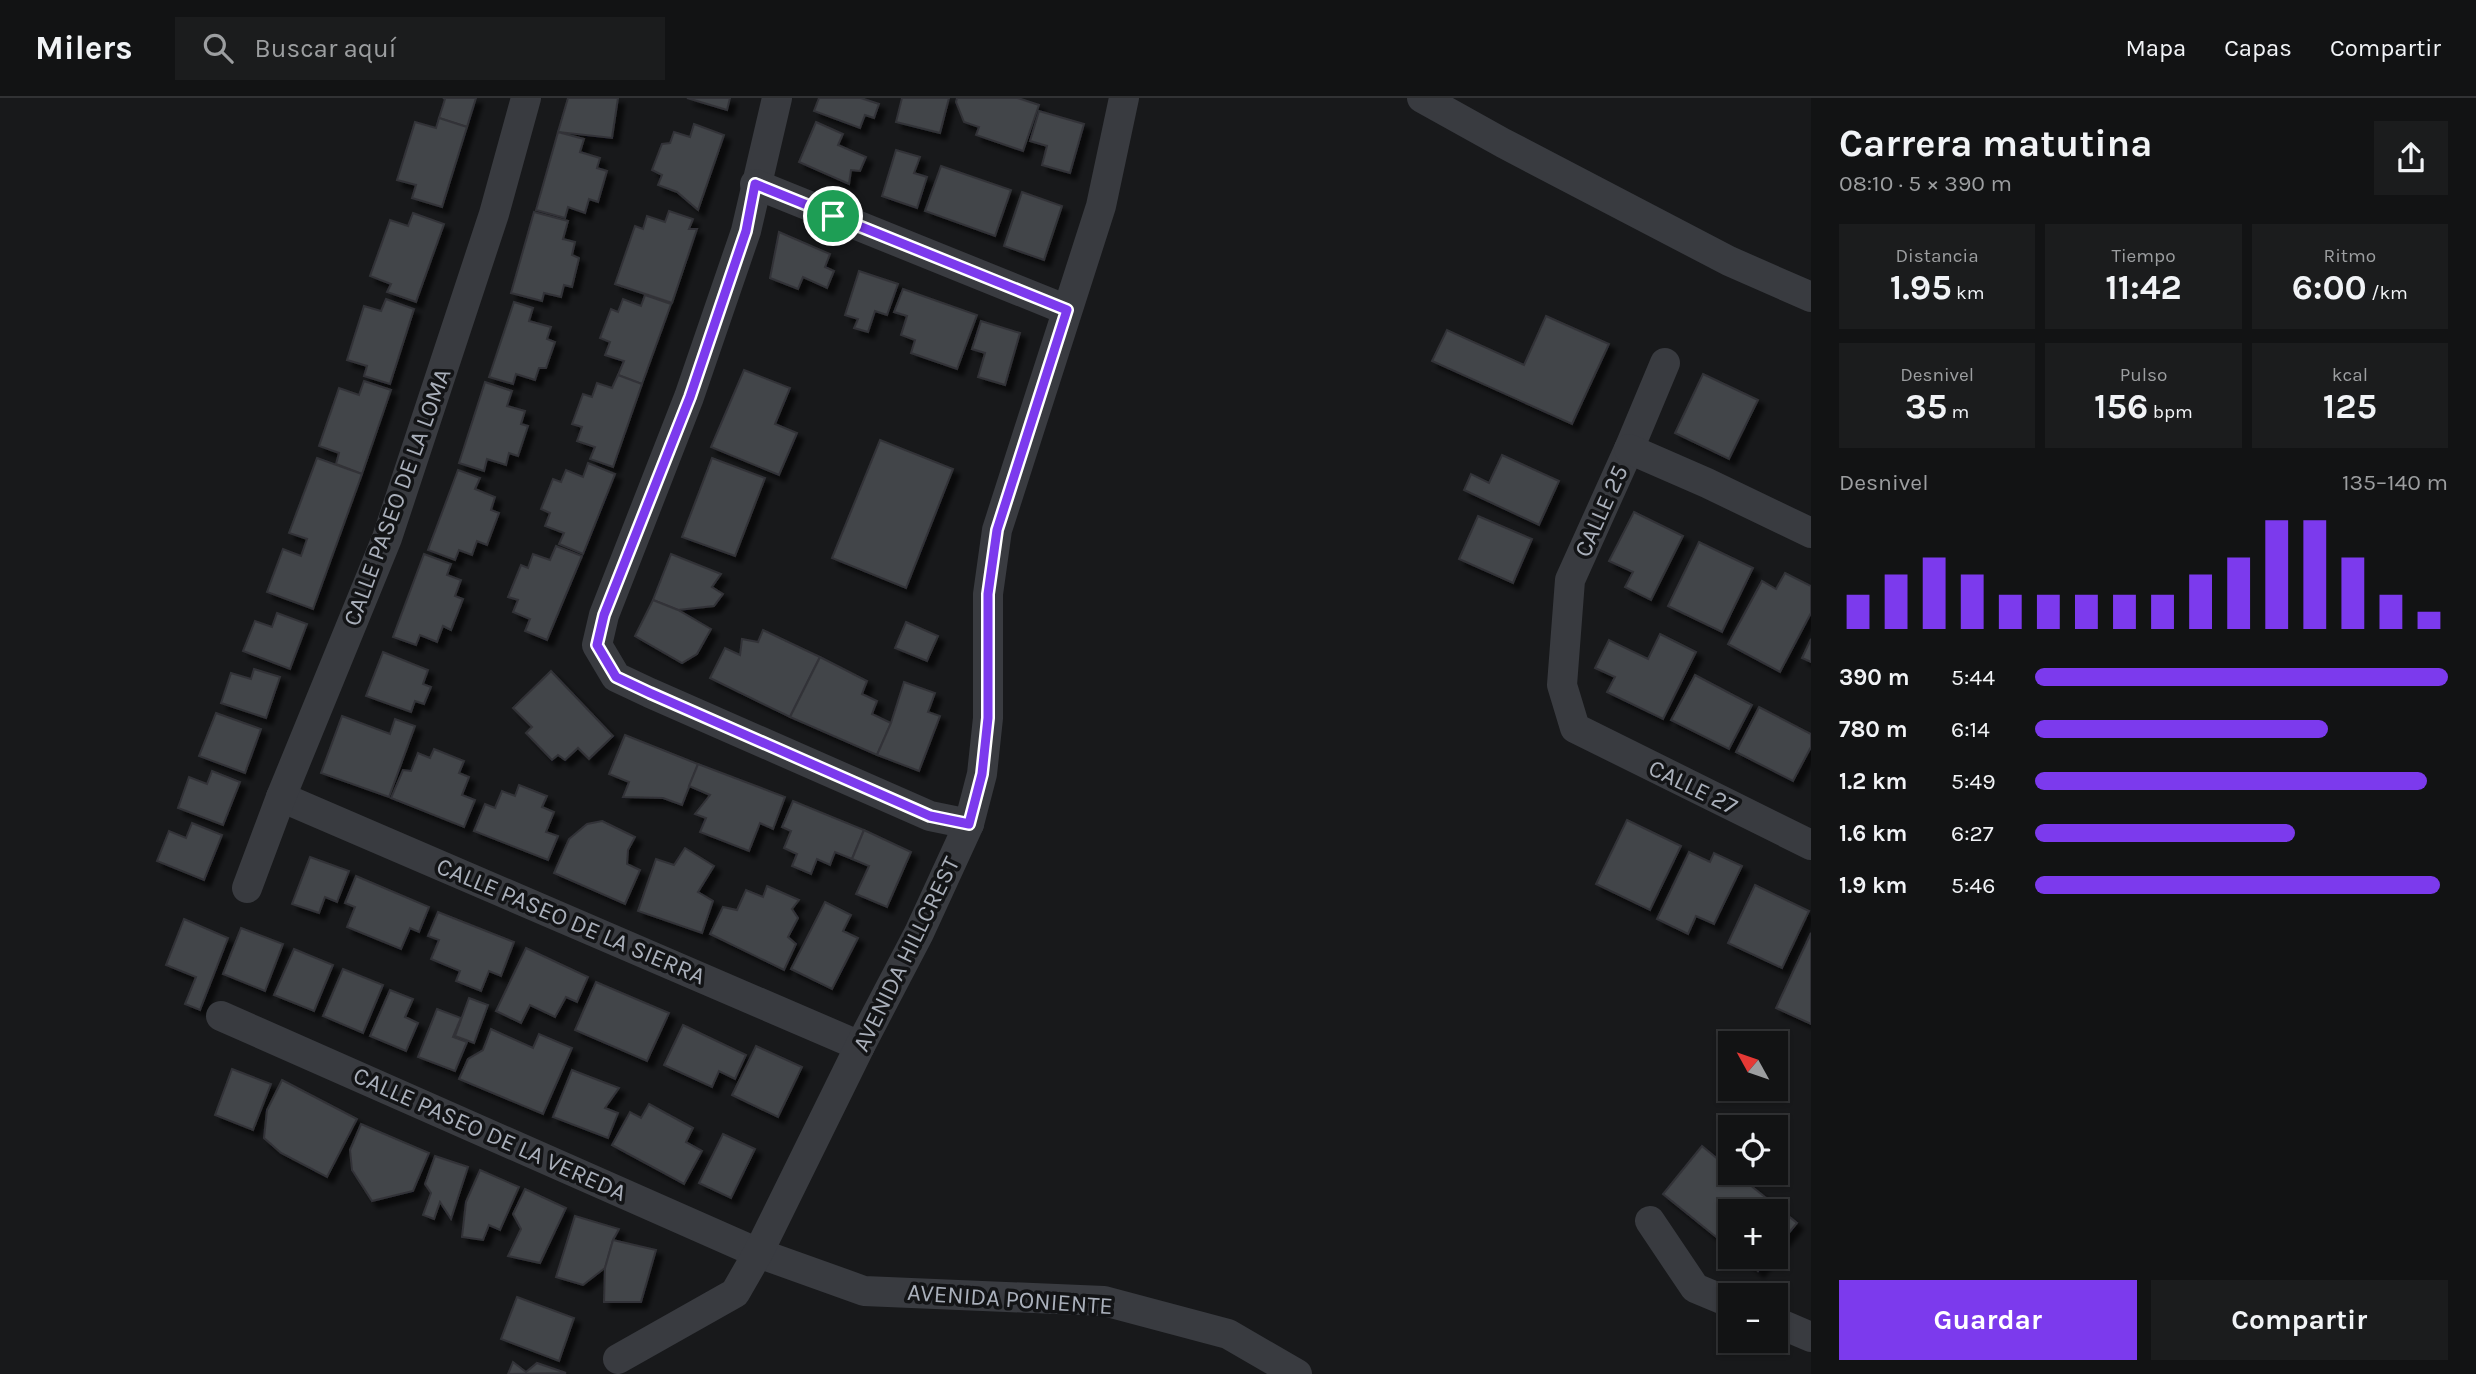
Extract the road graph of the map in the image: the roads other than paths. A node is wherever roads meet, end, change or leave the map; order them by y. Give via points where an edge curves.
1 (526, 98) edge
2 (777, 98) edge
3 (1124, 98) edge
4 (1423, 98) edge
5 (755, 184) junction
6 (1811, 297) edge
7 (1067, 310) junction
8 (1665, 363) dead end
9 (1629, 449) junction
10 (1811, 533) edge
11 (1575, 728) joint
12 (281, 797) junction
13 (969, 824) junction
14 (1811, 845) edge
15 (247, 888) dead end
16 (221, 1016) dead end
17 (860, 1046) junction
18 (1650, 1221) dead end
19 (758, 1253) junction
20 (1718, 1298) edge
21 (1788, 1327) edge
22 (1811, 1337) edge
23 (618, 1359) dead end
24 (1297, 1374) edge

1 - 12 street, CALLE PASEO DE LA LOMA via 494,214 387,538
2 - 5 street
3 - 7 street, AVENIDA HILLCREST via 1101,206
4 - 6 street via 1728,261
5 - 7 street
5 - 13 street via 746,231 690,397 604,615 597,645 616,677 930,816
7 - 13 street, AVENIDA HILLCREST via 997,530 988,594 987,729
8 - 9 street
9 - 10 street, CALLE 25
9 - 11 street, CALLE 25 via 1570,580 1562,685
11 - 14 street, CALLE 27
12 - 15 street, CALLE PASEO DE LA LOMA
12 - 17 street, CALLE PASEO DE LA SIERRA
13 - 17 street, AVENIDA HILLCREST
16 - 19 street, CALLE PASEO DE LA VEREDA
17 - 19 street, AVENIDA HILLCREST
18 - 20 street via 1695,1288
19 - 23 street, AVENIDA HILLCREST via 735,1293
19 - 24 street, AVENIDA PONIENTE via 864,1290 1104,1301 1228,1334
21 - 22 street

